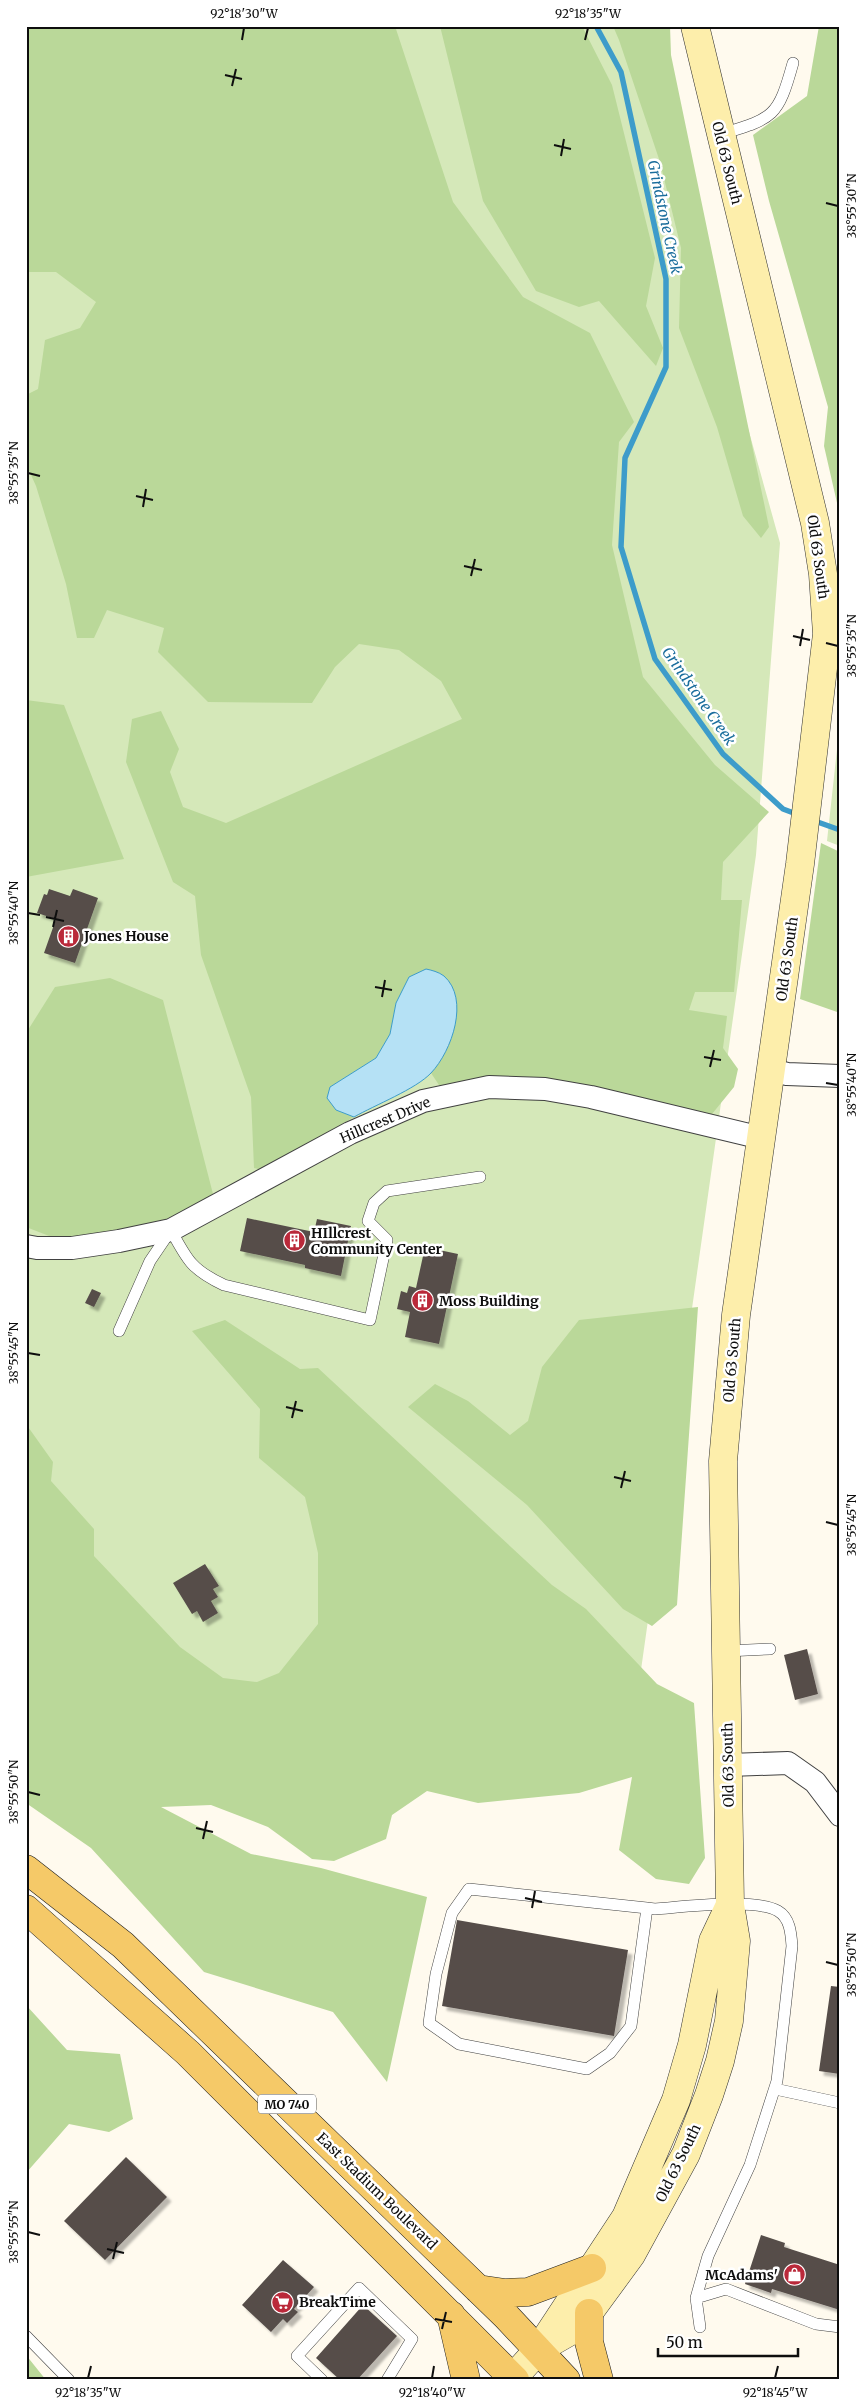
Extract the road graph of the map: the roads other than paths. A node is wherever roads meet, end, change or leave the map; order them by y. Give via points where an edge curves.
1 (695, 26) edge
2 (792, 63) dead end
3 (720, 135) junction
4 (770, 1070) junction
5 (840, 1076) edge
6 (762, 1138) junction
7 (480, 1177) dead end
8 (172, 1230) junction
9 (26, 1246) edge
10 (119, 1331) dead end
11 (770, 1649) dead end
12 (725, 1651) junction
13 (728, 1764) junction
14 (840, 1815) edge
15 (26, 1869) edge
16 (730, 1905) junction
17 (647, 1908) junction
18 (26, 1909) edge
19 (775, 2089) junction
20 (840, 2103) edge
21 (592, 2268) junction
22 (478, 2289) junction
23 (696, 2298) junction
24 (589, 2313) junction
25 (451, 2315) junction
26 (700, 2327) dead end
27 (840, 2327) edge
28 (26, 2336) edge
29 (539, 2350) junction
30 (513, 2379) edge
31 (69, 2380) edge
32 (322, 2380) edge
33 (387, 2380) edge
34 (466, 2380) edge
35 (566, 2380) edge
36 (599, 2380) edge

1 - 3 main road, Old 63 South
2 - 3 lane via 783,98 768,118
3 - 4 main road, Old 63 South via 830,574 815,743
4 - 5 street via 787,1074
4 - 6 main road, Old 63 South
6 - 8 street, Hillcrest Drive via 591,1097 545,1089 489,1087 423,1101 350,1133
6 - 12 main road, Old 63 South via 736,1315 723,1461
7 - 8 lane via 387,1191 374,1202 368,1221 387,1240 370,1320 210,1279 187,1259
8 - 9 street, Hillcrest Drive via 72,1248
8 - 10 lane via 150,1261
11 - 12 lane
12 - 13 main road, Old 63 South
13 - 14 street via 788,1763 815,1782
13 - 16 main road, Old 63 South
15 - 22 main road, East Stadium Boulevard / MO 740 via 123,1945
16 - 17 lane
16 - 19 lane via 763,1907 779,1912 790,1926 792,1946
16 - 21 main road, Old 63 South via 713,1941 692,2045 676,2100 626,2217
16 - 24 main road, Old 63 South via 736,1941 728,2021 709,2095 686,2154 631,2255
17 - 17 lane via 469,1889 452,1912 436,1974 429,2023 459,2044 587,2069 610,2053 631,2026
18 - 25 main road, MO 740 via 188,2052
19 - 20 lane
19 - 23 lane via 750,2165 708,2256
21 - 22 main road via 528,2292
21 - 29 main road, Old 63 South
22 - 29 main road, East Stadium Boulevard / MO 740
23 - 26 lane
23 - 27 lane via 726,2289 816,2324
24 - 29 main road, Old 63 South via 579,2326
24 - 36 main road via 589,2342
25 - 30 main road, MO 740
25 - 34 main road
28 - 31 lane
29 - 30 main road, Old 63 South
29 - 35 main road, East Stadium Boulevard / MO 740
32 - 33 lane via 297,2356 359,2288 412,2339

